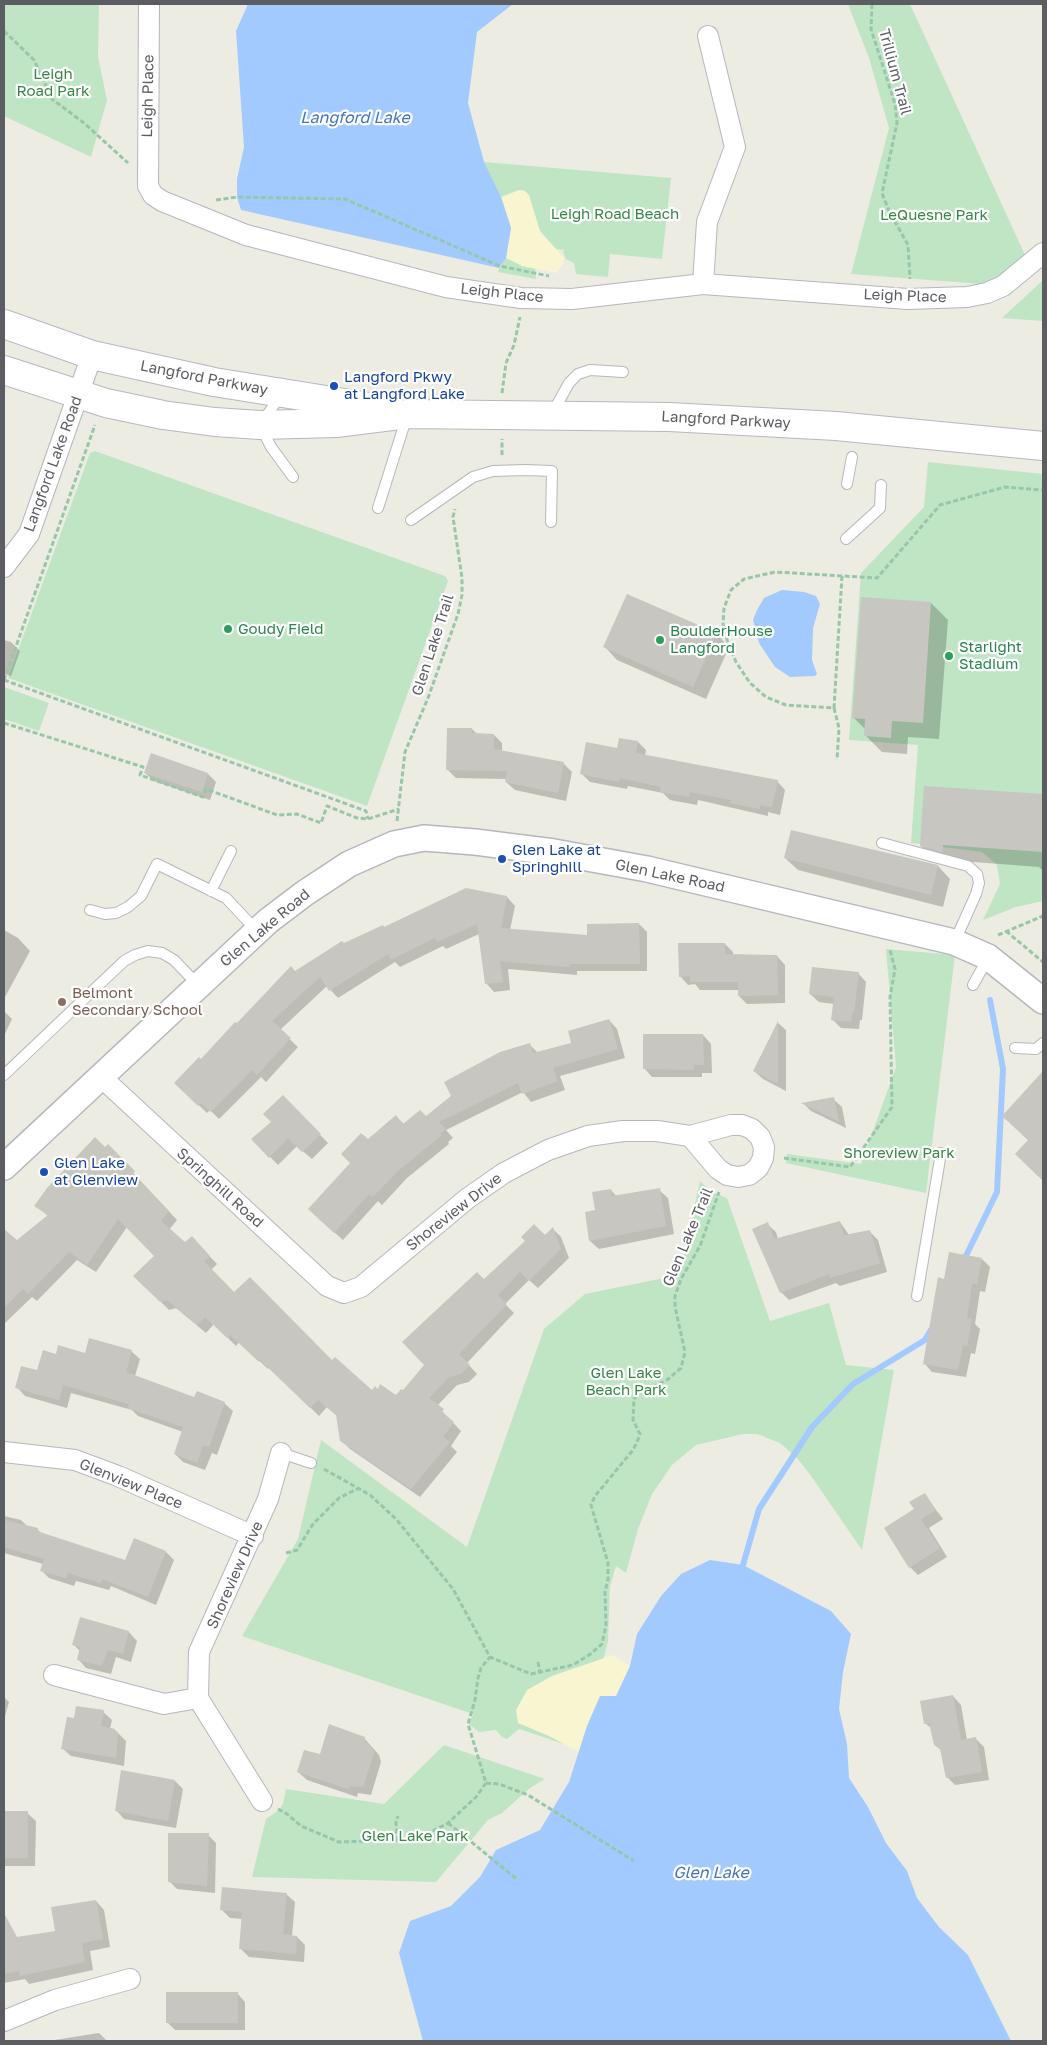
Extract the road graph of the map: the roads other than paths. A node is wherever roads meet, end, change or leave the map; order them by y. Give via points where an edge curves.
1 (149, 4) edge
2 (708, 36) dead end
3 (1043, 253) edge
4 (703, 284) junction
5 (4, 324) edge
6 (92, 355) junction
7 (4, 370) edge
8 (623, 372) dead end
9 (281, 394) junction
10 (78, 395) junction
11 (408, 414) junction
12 (552, 415) junction
13 (260, 425) junction
14 (1043, 446) edge
15 (852, 457) dead end
16 (293, 477) dead end
17 (848, 484) dead end
18 (881, 485) dead end
19 (378, 508) dead end
20 (411, 520) dead end
21 (551, 522) dead end
22 (846, 539) dead end
23 (4, 567) edge
24 (882, 843) dead end
25 (231, 851) dead end
26 (211, 890) junction
27 (90, 910) dead end
28 (257, 931) junction
29 (972, 949) junction
30 (973, 985) dead end
31 (198, 986) junction
32 (1043, 1001) edge
33 (1043, 1043) edge
34 (1015, 1048) dead end
35 (4, 1075) edge
36 (100, 1076) junction
37 (690, 1136) junction
38 (941, 1153) dead end
39 (4, 1167) edge
40 (344, 1293) joint
41 (917, 1296) dead end
42 (4, 1452) edge
43 (281, 1453) joint
44 (311, 1463) road end
45 (253, 1536) junction
46 (54, 1675) dead end
47 (198, 1698) junction
48 (262, 1801) road end
49 (130, 1979) dead end
50 (4, 2021) edge

1 - 4 street, Leigh Place via 146,175 153,196 246,235 446,287 521,298 572,299
2 - 4 street via 734,147 707,222
3 - 4 street, Leigh Place via 1003,286 959,298 908,299
5 - 6 main road, Langford Parkway
6 - 9 main road, Langford Parkway
6 - 10 street, Langford Lake Road
7 - 10 main road, Langford Parkway
8 - 12 lane via 590,370 578,374 568,383
9 - 11 main road, Langford Parkway
9 - 13 lane
10 - 13 main road, Langford Parkway via 164,415
10 - 23 street, Langford Lake Road via 28,534
11 - 12 main road, Langford Parkway
11 - 13 main road, Langford Parkway via 336,423
11 - 19 lane
12 - 14 main road, Langford Parkway via 761,420
13 - 16 lane via 271,447
15 - 17 lane
18 - 22 lane via 880,508
20 - 21 lane via 473,477 493,470 552,470
24 - 29 lane via 968,866 977,874 979,883
25 - 26 lane
26 - 27 lane via 157,864 141,896 128,907 105,914
26 - 28 lane via 226,898
28 - 29 street, Glen Lake Road via 349,864 394,844 424,838 554,852 647,869 913,931
28 - 31 street, Glen Lake Road
29 - 30 lane
29 - 32 street, Glen Lake Road
31 - 35 lane via 174,960 162,953 134,954
31 - 36 street, Glen Lake Road
33 - 34 lane via 1036,1049
36 - 39 street, Glen Lake Road
36 - 40 street, Springhill Road via 327,1286
37 - 37 street, Shoreview Drive via 727,1175 738,1178 749,1175 763,1158 764,1147 760,1137 742,1125
37 - 40 street, Shoreview Drive via 623,1131 588,1136 548,1150 504,1173 468,1198 361,1287
38 - 41 lane
42 - 45 street, Glenview Place via 75,1460
43 - 44 lane
43 - 45 street, Shoreview Drive
45 - 47 street, Shoreview Drive via 199,1652
46 - 47 street via 164,1704
47 - 48 street
49 - 50 street via 55,2000

